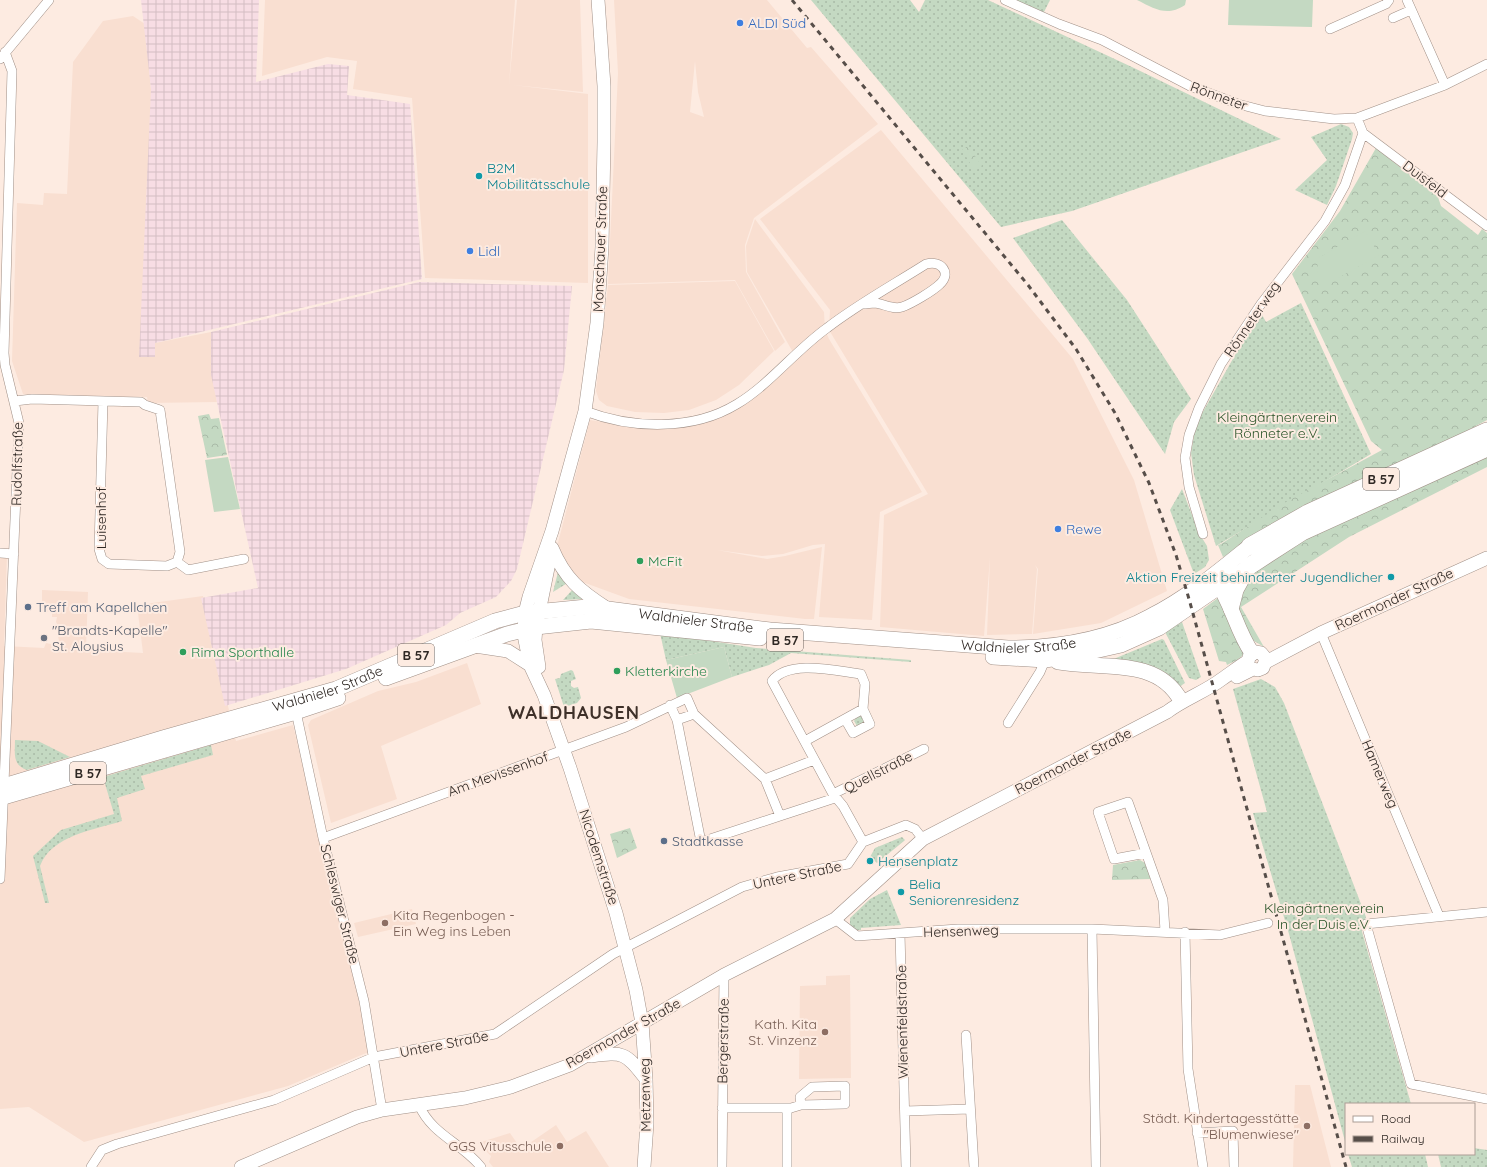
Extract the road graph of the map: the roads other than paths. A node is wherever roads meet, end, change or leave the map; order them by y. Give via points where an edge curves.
1 (49, 0) edge
2 (598, 0) edge
3 (606, 0) edge
4 (1005, 0) edge
5 (1389, 0) edge
6 (1406, 0) edge
7 (1411, 10) junction
8 (1393, 18) dead end
9 (1330, 29) dead end
10 (3, 55) edge
11 (1487, 64) edge
12 (1445, 85) junction
13 (604, 86) junction
14 (1357, 118) junction
15 (1363, 133) junction
16 (1487, 226) edge
17 (863, 304) junction
18 (15, 401) junction
19 (103, 401) junction
20 (585, 411) junction
21 (1487, 425) edge
22 (1487, 431) edge
23 (1455, 445) junction
24 (1487, 448) edge
25 (552, 531) junction
26 (1203, 534) dead end
27 (1250, 546) joint
28 (552, 548) junction
29 (0, 553) edge
30 (14, 554) junction
31 (244, 559) dead end
32 (1486, 559) edge
33 (176, 562) junction
34 (1248, 567) junction
35 (1217, 581) junction
36 (608, 609) junction
37 (1231, 609) junction
38 (532, 612) junction
39 (530, 628) junction
40 (1321, 633) junction
41 (475, 646) junction
42 (1046, 660) junction
43 (1257, 660) junction
44 (530, 665) junction
45 (544, 695) junction
46 (1182, 701) junction
47 (670, 704) junction
48 (294, 706) junction
49 (863, 709) junction
50 (694, 714) junction
51 (845, 719) junction
52 (677, 720) junction
53 (1008, 723) dead end
54 (804, 741) junction
55 (924, 749) dead end
56 (564, 750) junction
57 (814, 760) junction
58 (765, 779) junction
59 (2, 792) edge
60 (834, 796) junction
61 (780, 816) junction
62 (323, 838) junction
63 (923, 839) junction
64 (863, 842) junction
65 (1146, 853) junction
66 (0, 879) edge
67 (1487, 912) edge
68 (1439, 916) junction
69 (835, 919) junction
70 (1268, 922) dead end
71 (1092, 929) junction
72 (1165, 931) junction
73 (1184, 932) junction
74 (900, 933) junction
75 (626, 948) junction
76 (724, 975) junction
77 (642, 1023) junction
78 (966, 1035) dead end
79 (587, 1056) junction
80 (374, 1057) junction
81 (646, 1079) junction
82 (1487, 1099) edge
83 (420, 1105) junction
84 (802, 1105) junction
85 (722, 1108) junction
86 (787, 1108) junction
87 (970, 1109) junction
88 (382, 1110) junction
89 (905, 1111) junction
90 (1197, 1133) junction
91 (91, 1167) edge
92 (241, 1167) edge
93 (481, 1167) edge
94 (644, 1167) edge
95 (722, 1167) edge
96 (787, 1167) edge
97 (906, 1167) edge
98 (974, 1167) edge
99 (1096, 1167) edge
100 (1203, 1167) edge
101 (1234, 1167) edge

1 - 10 street
2 - 13 main road, Monschauer Straße
3 - 13 main road, Monschauer Straße via 607,60
4 - 14 street, Rönneter via 1102,40 1190,86 1238,104 1264,112 1334,119
5 - 9 street via 1386,4
6 - 7 street
7 - 8 street
7 - 12 street
10 - 18 street, Rudolfstraße via 12,71 4,352
11 - 12 street, Rönneter
12 - 14 street, Rönneter
13 - 20 main road, Monschauer Straße via 602,247 597,323
14 - 15 street
15 - 16 street, Duisfeld
15 - 26 street, Rönneterweg via 1345,185 1325,220 1260,304 1221,364 1199,408 1189,435 1185,458 1189,487
17 - 17 street via 926,264 940,264 944,271 944,278 940,284 902,307
17 - 20 street via 827,328 738,404 717,414 700,420 661,424 614,419
18 - 19 street
18 - 30 street, Rudolfstraße via 19,423
19 - 33 street via 141,402 160,410 180,552
19 - 33 street, Luisenhof via 99,549 102,559 110,564 167,566
20 - 25 main road, Monschauer Straße
21 - 23 highway
22 - 23 highway, Waldnieler Straße / B 57
23 - 27 highway, Waldnieler Straße / B 57 via 1308,513
24 - 34 highway, Waldnieler Straße / B 57 via 1302,532
25 - 28 main road, Monschauer Straße
25 - 38 main road, Monschauer Straße via 529,598
27 - 35 main road, Waldnieler Straße / B 57
28 - 36 main road via 558,563 573,584
28 - 38 main road, Monschauer Straße
29 - 30 street
30 - 59 street, Rudolfstraße
31 - 33 street via 188,570
32 - 40 main road, Roermonder Straße
34 - 35 main road, Waldnieler Straße / B 57
34 - 37 main road via 1236,590
35 - 36 main road, Waldnieler Straße / B 57 via 1125,629 1087,640 1037,648 770,630
35 - 37 main road
35 - 42 main road, Waldnieler Straße / B 57 via 1159,628 1121,645
36 - 38 main road, Waldnieler Straße / B 57 via 587,607
37 - 43 main road via 1245,643
38 - 39 main road, Monschauer Straße
38 - 48 main road, Waldnieler Straße / B 57 via 495,621 361,680
39 - 41 main road, Waldnieler Straße / B 57
39 - 42 main road, Waldnieler Straße / B 57 via 591,621 932,653
39 - 44 main road, Nicodemstraße
39 - 45 main road, Nicodemstraße
40 - 43 main road, Roermonder Straße
40 - 68 street, Hamerweg
41 - 44 main road via 508,651
41 - 48 main road, Waldnieler Straße / B 57
42 - 46 main road via 1079,666 1134,668 1152,673 1174,688
42 - 53 street, Waldnieler Straße
43 - 46 main road, Roermonder Straße via 1231,679 1222,680
44 - 45 main road, Nicodemstraße
45 - 56 main road, Nicodemstraße
46 - 63 main road, Roermonder Straße via 1167,712
47 - 50 street, Am Mevissenhof via 687,698
47 - 52 street
47 - 56 street, Am Mevissenhof via 626,727
48 - 59 main road, Waldnieler Straße / B 57
48 - 62 street, Schleswiger Straße
49 - 51 street
49 - 51 street, Quellstraße via 870,724 853,733
49 - 54 street, Quellstraße via 865,684 861,674 792,668 776,676 772,681
50 - 52 street
50 - 58 street, Am Mevissenhof
51 - 54 street
52 - 61 street, Quellstraße via 701,842
54 - 57 street, Quellstraße
55 - 60 street, Quellstraße
56 - 62 street, Am Mevissenhof
56 - 75 main road, Nicodemstraße
57 - 58 street
57 - 60 street, Quellstraße
58 - 61 street
59 - 66 street, Rudolfstraße
60 - 61 street, Quellstraße
60 - 64 street, Quellstraße via 843,806
62 - 80 street, Schleswiger Straße via 364,1001
63 - 64 street via 915,829 906,824
63 - 69 main road, Roermonder Straße
64 - 75 street, Untere Straße via 848,864 776,877 742,888
65 - 65 street via 1128,802 1098,812 1114,859
65 - 72 street via 1163,900
67 - 68 street
68 - 82 street via 1366,924 1411,1084
69 - 74 street, Hensenweg via 857,936
69 - 76 main road, Roermonder Straße
70 - 73 street, Hensenweg via 1220,935
71 - 72 street, Hensenweg
71 - 74 street, Hensenweg via 958,929
71 - 99 street
72 - 73 street, Hensenweg
73 - 90 street via 1188,1069
74 - 89 street, Wienenfeldstraße
75 - 77 main road, Nicodemstraße
75 - 80 street, Untere Straße via 613,954 495,1034
76 - 77 main road, Roermonder Straße
76 - 85 street, Bergerstraße
77 - 79 main road, Roermonder Straße
77 - 81 main road, Metzenweg
78 - 87 street
79 - 81 main road via 616,1053 627,1056
79 - 83 main road, Roermonder Straße via 511,1087
80 - 88 street, Schleswiger Straße
80 - 91 street, Untere Straße via 274,1100 117,1144 102,1150
81 - 94 main road, Metzenweg
83 - 88 main road, Roermonder Straße
83 - 93 street via 424,1117 435,1129
84 - 84 street via 846,1104 845,1086 812,1087 800,1097
84 - 86 street
85 - 86 street
85 - 95 street, Bergerstraße
86 - 96 street
87 - 89 street
87 - 98 street
88 - 92 main road, Roermonder Straße via 331,1127
89 - 97 street, Wienenfeldstraße
90 - 100 street
90 - 101 street via 1233,1131

